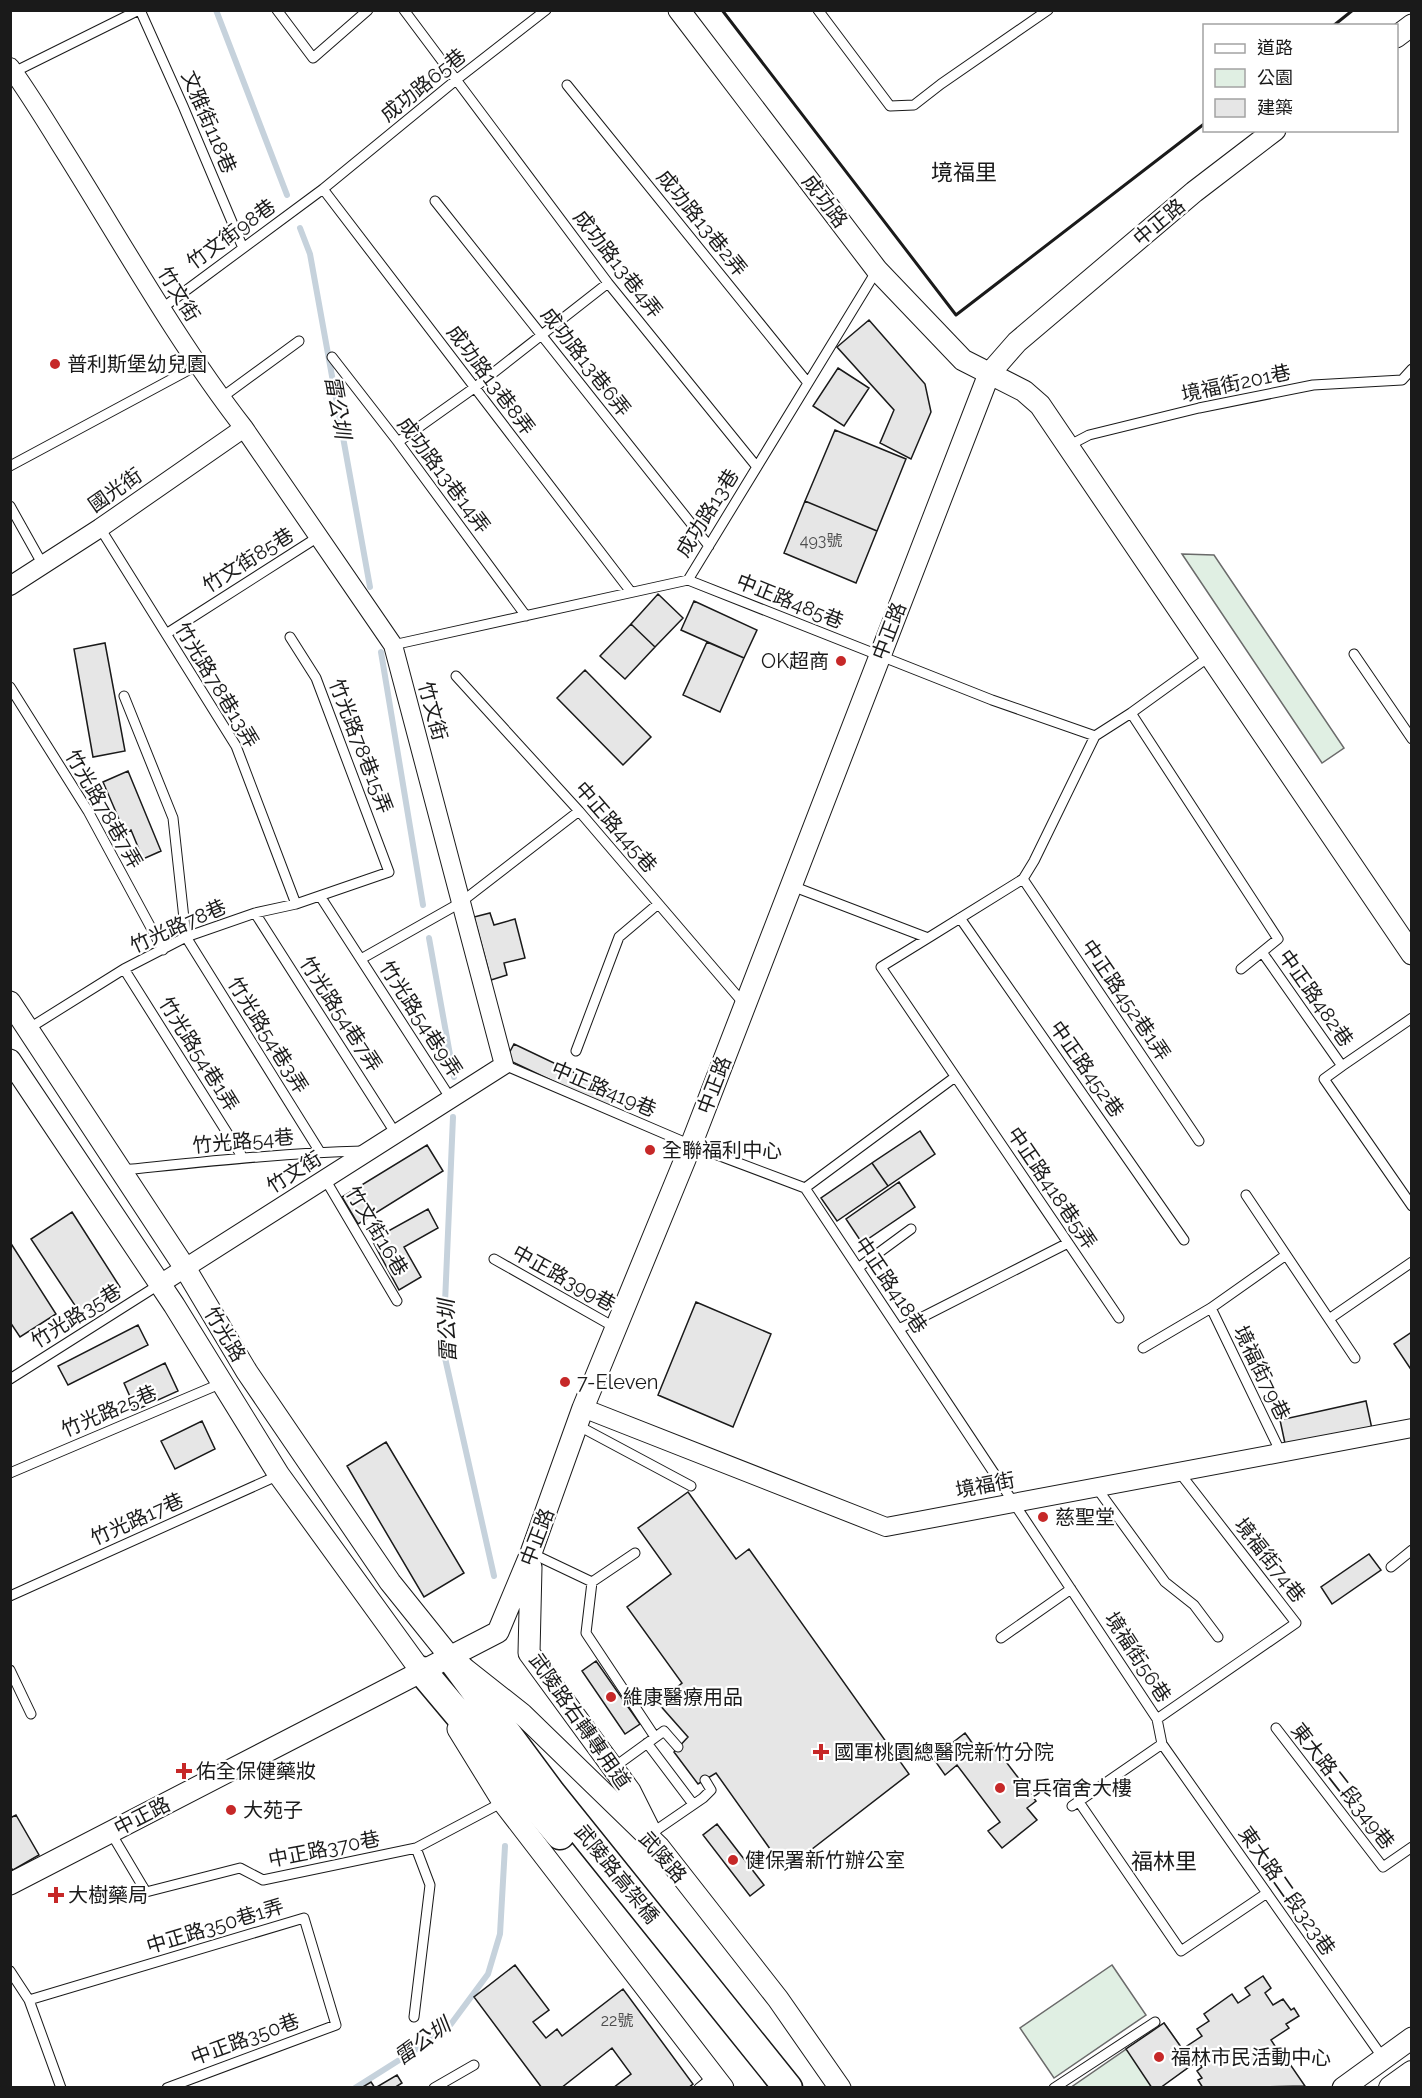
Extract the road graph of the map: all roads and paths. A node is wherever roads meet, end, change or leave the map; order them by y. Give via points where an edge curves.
1 (140, 10) edge
2 (277, 10) edge
3 (368, 10) edge
4 (404, 10) edge
5 (546, 10) edge
6 (679, 10) edge
7 (818, 10) edge
8 (1048, 10) edge
9 (1412, 25) edge
10 (1398, 36) edge
11 (12, 70) edge
12 (456, 80) junction
13 (567, 85) dead end
14 (1272, 132) edge
15 (323, 189) junction
16 (435, 201) dead end
17 (243, 248) junction
18 (877, 270) junction
19 (608, 283) junction
20 (161, 309) junction
21 (542, 336) junction
22 (299, 341) dead end
23 (332, 357) dead end
24 (198, 365) junction
25 (1412, 369) edge
26 (989, 374) junction
27 (808, 383) junction
28 (474, 388) junction
29 (220, 398) junction
30 (244, 428) junction
31 (398, 442) junction
32 (1068, 446) junction
33 (10, 466) edge
34 (757, 467) junction
35 (10, 506) edge
36 (100, 528) junction
37 (318, 537) junction
38 (709, 546) junction
39 (43, 565) junction
40 (688, 579) junction
41 (10, 586) edge
42 (631, 592) junction
43 (526, 616) junction
44 (166, 634) junction
45 (290, 637) dead end
46 (393, 645) junction
47 (1354, 654) dead end
48 (880, 656) junction
49 (1210, 656) junction
50 (456, 676) dead end
51 (10, 687) edge
52 (124, 696) dead end
53 (1131, 713) junction
54 (1095, 736) junction
55 (1412, 739) edge
56 (579, 811) junction
57 (389, 872) joint
58 (1023, 879) junction
59 (791, 886) junction
60 (320, 896) junction
61 (460, 903) junction
62 (296, 904) junction
63 (658, 904) junction
64 (255, 913) junction
65 (960, 918) junction
66 (186, 937) junction
67 (928, 938) junction
68 (164, 950) junction
69 (1262, 952) junction
70 (1412, 954) edge
71 (361, 958) junction
72 (124, 969) junction
73 (1241, 969) dead end
74 (10, 1002) edge
75 (745, 1005) junction
76 (1412, 1018) edge
77 (28, 1029) junction
78 (576, 1051) dead end
79 (10, 1060) edge
80 (504, 1065) junction
81 (1342, 1066) junction
82 (955, 1077) junction
83 (451, 1098) junction
84 (396, 1134) junction
85 (1199, 1141) dead end
86 (691, 1145) junction
87 (368, 1151) junction
88 (320, 1152) junction
89 (243, 1158) junction
90 (120, 1170) junction
91 (325, 1179) junction
92 (805, 1188) junction
93 (1246, 1196) dead end
94 (1412, 1206) edge
95 (911, 1229) dead end
96 (1184, 1240) dead end
97 (1068, 1243) junction
98 (1286, 1256) junction
99 (494, 1259) dead end
100 (1412, 1262) edge
101 (186, 1268) junction
102 (858, 1268) junction
103 (160, 1284) junction
104 (397, 1301) dead end
105 (1211, 1308) junction
106 (1119, 1318) dead end
107 (1329, 1319) junction
108 (616, 1328) junction
109 (899, 1329) junction
110 (1143, 1348) dead end
111 (1355, 1358) dead end
112 (11, 1378) edge
113 (222, 1383) junction
114 (580, 1416) junction
115 (1411, 1430) edge
116 (1281, 1453) junction
117 (1179, 1472) junction
118 (10, 1473) edge
119 (279, 1475) junction
120 (691, 1486) dead end
121 (1096, 1487) junction
122 (1015, 1503) junction
123 (1412, 1550) edge
124 (531, 1553) junction
125 (635, 1553) dead end
126 (1391, 1567) dead end
127 (592, 1582) junction
128 (1071, 1588) junction
129 (10, 1596) edge
130 (1218, 1637) dead end
131 (1001, 1638) dead end
132 (451, 1658) junction
133 (10, 1670) edge
134 (422, 1671) junction
135 (31, 1714) dead end
136 (1157, 1719) junction
137 (1276, 1728) dead end
138 (651, 1740) junction
139 (1162, 1743) junction
140 (678, 1747) dead end
141 (613, 1768) junction
142 (705, 1780) dead end
143 (503, 1802) junction
144 (693, 1804) junction
145 (111, 1833) junction
146 (655, 1840) junction
147 (1412, 1847) edge
148 (416, 1848) junction
149 (10, 1884) edge
150 (1267, 1893) junction
151 (10, 1971) edge
152 (29, 2000) junction
153 (414, 2017) dead end
154 (1155, 2022) dead end
155 (336, 2025) joint
156 (1412, 2038) edge
157 (1383, 2059) junction
158 (474, 2066) dead end
159 (1412, 2073) edge
160 (712, 2084) edge
161 (62, 2088) edge
162 (167, 2088) edge
163 (434, 2088) edge
164 (766, 2088) edge
165 (788, 2088) edge
166 (840, 2088) edge
167 (1054, 2088) edge
168 (1343, 2088) edge
169 (1391, 2088) edge

1 - 11 lane
1 - 17 lane, 文雅街118巷
2 - 3 lane via 313,58
4 - 12 lane, 成功路13巷4弄
5 - 12 lane, 成功路65巷
6 - 18 street, 成功路
7 - 8 lane via 890,106 915,105
9 - 10 street
11 - 20 street, 竹文街
12 - 15 lane, 成功路65巷
12 - 19 lane, 成功路13巷4弄
13 - 27 lane, 成功路13巷2弄
14 - 26 street, 中正路 via 1194,192 1017,342
15 - 17 lane, 竹文街98巷
15 - 28 lane, 成功路13巷8弄
16 - 21 lane, 成功路13巷6弄
17 - 20 lane, 竹文街98巷
18 - 26 street, 成功路 via 963,360
18 - 27 lane, 成功路13巷
19 - 21 lane
19 - 34 lane, 成功路13巷4弄
20 - 24 street, 竹文街
21 - 28 lane
21 - 38 lane, 成功路13巷6弄
22 - 29 lane
23 - 31 lane, 成功路13巷14弄
24 - 29 street, 竹文街
24 - 33 lane
25 - 32 lane, 境福街201巷 via 1402,380 1313,384 1089,435
26 - 32 street, 成功路 via 1024,391 1040,405
26 - 48 street, 中正路
27 - 34 lane, 成功路13巷
28 - 31 lane
28 - 42 lane, 成功路13巷8弄
29 - 30 street, 竹文街
30 - 36 street, 國光街
30 - 37 street, 竹文街
31 - 43 lane, 成功路13巷14弄
32 - 49 street, 成功路
34 - 38 lane, 成功路13巷
35 - 39 lane
36 - 39 street, 國光街
36 - 44 lane, 竹光路78巷13弄
37 - 44 lane, 竹文街85巷
37 - 46 street, 竹文街
38 - 40 lane, 成功路13巷
39 - 41 street, 國光街
40 - 42 lane, 成功路13巷
40 - 48 lane, 中正路485巷
42 - 43 lane, 成功路13巷
43 - 46 lane, 成功路13巷
44 - 62 lane, 竹光路78巷13弄 via 236,746
45 - 57 lane, 竹光路78巷15弄 via 316,678
46 - 61 street, 竹文街
47 - 55 lane
48 - 54 lane
48 - 59 street, 中正路
49 - 53 lane
49 - 70 street, 成功路
50 - 56 lane, 中正路445巷
51 - 68 lane, 竹光路78巷7弄 via 87,811
52 - 66 lane via 173,818
53 - 54 lane
53 - 69 lane, 中正路482巷 via 1278,939
54 - 58 lane
56 - 61 lane, 竹光路54巷9弄
56 - 63 lane, 中正路445巷
57 - 60 lane, 竹光路78巷
58 - 65 lane
58 - 85 lane, 中正路452巷1弄
59 - 67 lane
59 - 75 street, 中正路
60 - 62 lane, 竹光路78巷
60 - 71 lane, 竹光路54巷9弄
61 - 71 lane, 竹光路54巷9弄
61 - 80 street, 竹文街
62 - 64 lane, 竹光路78巷
63 - 75 lane, 中正路445巷
63 - 78 lane via 619,938
64 - 66 lane, 竹光路78巷
64 - 84 lane, 竹光路54巷7弄
65 - 67 lane
65 - 96 lane, 中正路452巷
66 - 68 lane, 竹光路78巷
66 - 88 lane, 竹光路54巷3弄
67 - 82 lane, 中正路418巷5弄 via 881,967
68 - 72 lane, 竹光路78巷
69 - 73 lane, 中正路482巷
69 - 81 lane, 中正路482巷
71 - 83 lane, 竹光路54巷9弄
72 - 77 lane, 竹光路78巷
72 - 89 lane, 竹光路54巷1弄
74 - 77 street, 竹光路
75 - 86 street, 中正路
76 - 81 lane
77 - 90 street, 竹光路
79 - 103 street, 竹光路
80 - 83 street, 竹文街
80 - 86 lane, 中正路419巷
81 - 94 lane, 中正路482巷 via 1324,1079
82 - 92 lane
82 - 97 lane, 中正路418巷5弄
83 - 84 street, 竹文街
84 - 87 street, 竹文街
86 - 92 lane
86 - 108 street, 中正路
87 - 88 lane, 竹光路54巷
87 - 91 street, 竹文街
88 - 89 lane, 竹光路54巷
89 - 90 lane, 竹光路54巷
90 - 101 street, 竹光路
91 - 101 street, 竹文街
91 - 104 lane, 竹文街16巷
92 - 102 lane, 中正路418巷
93 - 98 lane
95 - 102 lane
97 - 106 lane, 中正路418巷5弄
97 - 109 lane
98 - 105 lane
98 - 107 lane
99 - 108 lane, 中正路399巷
100 - 107 lane
101 - 103 street, 竹文街
101 - 132 street, 竹光路 via 254,1382 390,1582
102 - 109 lane, 中正路418巷
103 - 112 lane, 竹光路35巷
103 - 113 street, 竹光路
105 - 110 lane
105 - 116 lane, 境福街79巷
107 - 111 lane
108 - 114 street, 中正路
109 - 122 lane, 中正路418巷
113 - 118 lane, 竹光路25巷
113 - 119 street, 竹光路
114 - 120 lane
114 - 122 street, 境福街 via 886,1527
114 - 124 street, 中正路
115 - 116 street, 境福街
116 - 117 street, 境福街
117 - 121 street, 境福街
117 - 136 lane, 境福街74巷 via 1296,1623
119 - 129 lane, 竹光路17巷
119 - 134 street, 竹光路
121 - 122 street, 境福街
121 - 130 lane via 1165,1582 1194,1605
122 - 128 lane, 境福街56巷
123 - 126 lane
124 - 127 lane
124 - 132 street, 中正路 via 498,1632
124 - 141 street, 武陵路右轉專用道 via 529,1653
125 - 127 lane
127 - 138 lane via 586,1633
128 - 131 lane
128 - 136 lane, 境福街56巷
132 - 134 street, 中正路
132 - 146 street, 武陵路 via 522,1714
132 - 165 highway, 武陵路高架橋 via 544,1784
133 - 135 lane
134 - 143 street
134 - 145 street, 中正路
134 - 164 highway, 武陵路高架橋
136 - 139 lane, 境福街56巷
137 - 147 lane, 東大路二段349巷 via 1383,1867
138 - 140 lane via 664,1731
138 - 141 lane
138 - 144 lane
139 - 150 lane, 東大路二段323巷
139 - 150 lane via 1075,1804 1181,1951
141 - 146 street, 武陵路右轉專用道 via 630,1791
142 - 144 lane via 711,1790
143 - 148 lane, 中正路370巷
143 - 160 street
144 - 146 lane
145 - 148 lane, 中正路370巷 via 146,1892 240,1868 263,1880
145 - 149 street, 中正路
146 - 166 street, 武陵路 via 778,1999
148 - 153 lane via 430,1885
150 - 157 lane, 東大路二段323巷
151 - 152 lane
152 - 155 lane, 中正路350巷1弄 via 304,1918
152 - 161 lane
154 - 167 lane
155 - 162 lane, 中正路350巷
156 - 157 street
157 - 168 street
158 - 163 lane
159 - 169 main road

